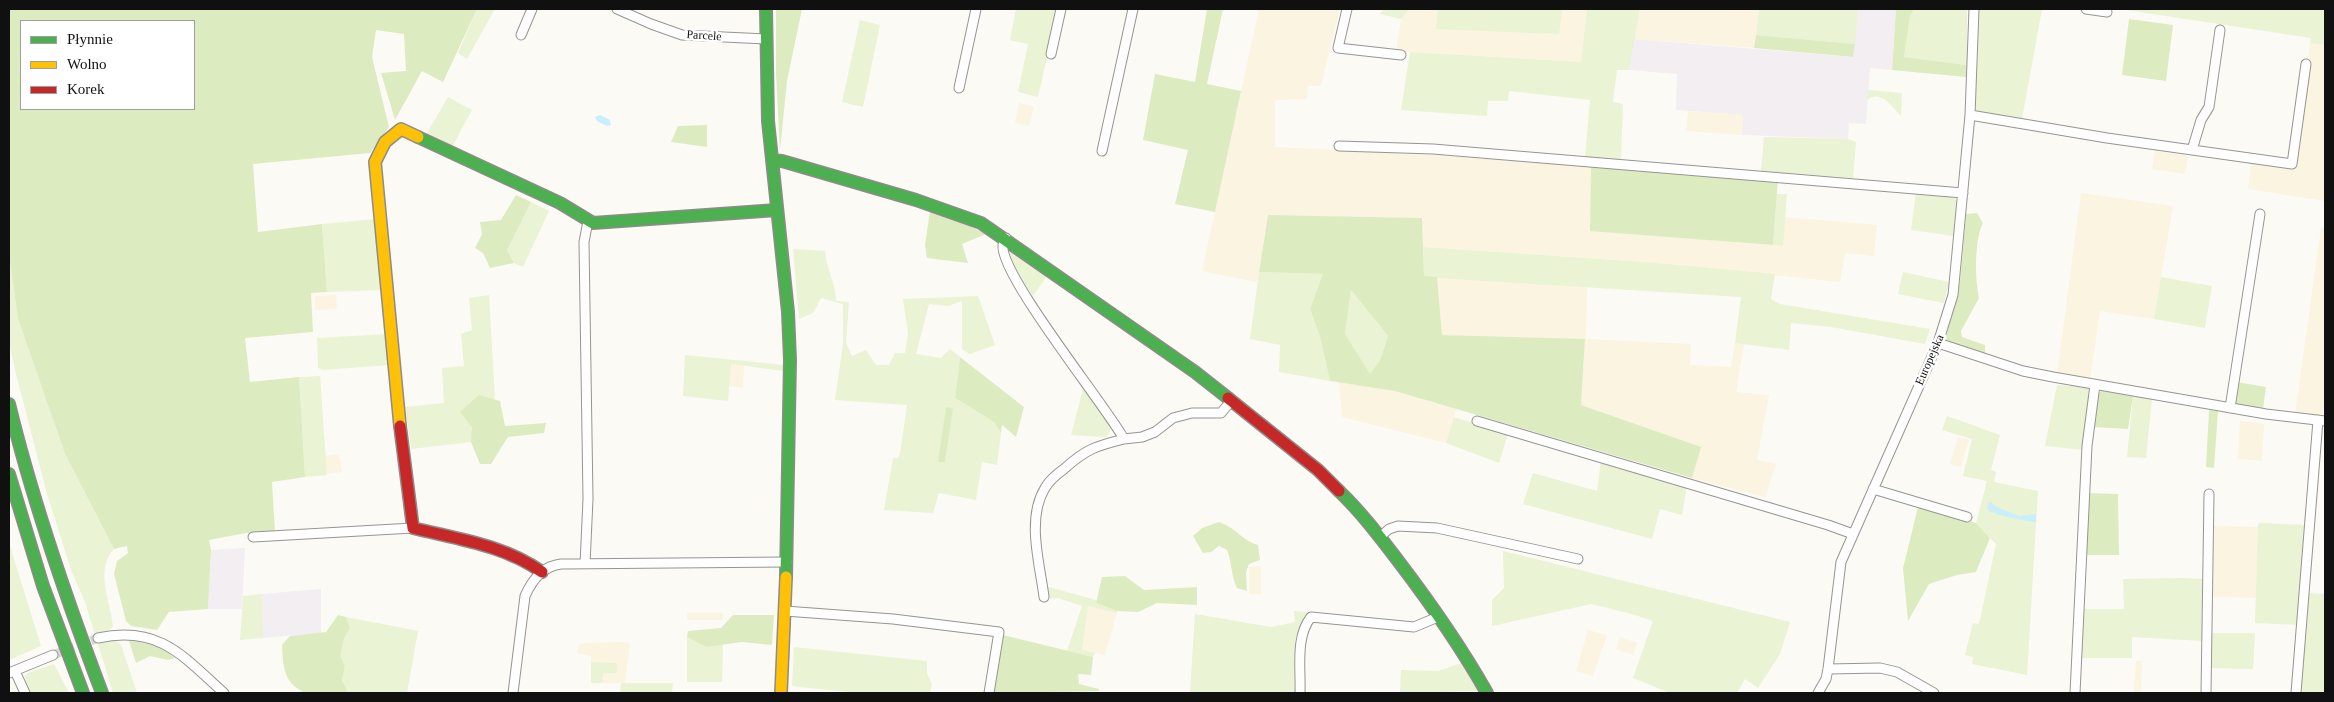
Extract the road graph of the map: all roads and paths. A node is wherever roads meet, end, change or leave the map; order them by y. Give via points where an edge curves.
1 (532, 9) edge
2 (617, 9) edge
3 (766, 9) edge
4 (976, 9) edge
5 (1061, 9) edge
6 (1133, 9) edge
7 (1347, 9) edge
8 (1974, 9) edge
9 (2086, 9) edge
10 (2107, 12) dead end
11 (2220, 30) dead end
12 (521, 35) dead end
13 (766, 39) junction
14 (1051, 54) dead end
15 (1401, 55) dead end
16 (2306, 64) dead end
17 (959, 88) dead end
18 (1970, 115) junction
19 (1339, 146) dead end
20 (2192, 150) junction
21 (1102, 151) dead end
22 (772, 160) junction
23 (1963, 193) junction
24 (776, 210) junction
25 (2260, 214) dead end
26 (588, 221) junction
27 (1006, 238) junction
28 (1938, 343) junction
29 (2095, 385) junction
30 (1231, 401) junction
31 (9, 404) edge
32 (2230, 408) junction
33 (2322, 420) edge
34 (1477, 421) dead end
35 (1124, 439) junction
36 (9, 474) edge
37 (1873, 489) junction
38 (2209, 494) dead end
39 (1967, 517) dead end
40 (413, 528) junction
41 (1853, 534) junction
42 (253, 537) dead end
43 (1380, 537) junction
44 (1578, 559) dead end
45 (787, 562) junction
46 (585, 564) junction
47 (542, 572) junction
48 (1044, 597) dead end
49 (785, 611) junction
50 (1438, 617) junction
51 (98, 638) tunnel mouth
52 (52, 655) tunnel mouth
53 (1828, 669) junction
54 (12, 672) edge
55 (26, 693) edge
56 (83, 693) edge
57 (102, 693) edge
58 (224, 693) edge
59 (514, 693) edge
60 (781, 693) edge
61 (988, 693) edge
62 (1300, 693) edge
63 (1487, 693) edge
64 (1818, 693) edge
65 (1934, 693) edge
66 (2075, 693) edge
67 (2206, 693) edge
68 (2296, 693) edge

1 - 12 street
2 - 13 street, Parcele via 682,35
3 - 13 main road
4 - 17 street
5 - 14 street
6 - 21 street
7 - 15 street via 1338,48
8 - 18 street, Europejska
9 - 10 street
11 - 20 street via 2209,108 2201,120
13 - 22 main road
16 - 20 street via 2292,164
18 - 20 street
18 - 23 street, Europejska
19 - 23 street via 1433,149
22 - 24 main road
22 - 27 main road via 789,162 953,212
23 - 28 street, Europejska via 1952,295
24 - 26 main road via 598,223
24 - 45 main road via 790,360
25 - 32 street
26 - 40 main road via 560,203 401,129 387,137 378,152 376,162 396,393
26 - 46 street via 584,242 588,499
27 - 30 main road via 1168,352
27 - 35 street via 1002,246 1015,277
28 - 29 street via 2023,371
28 - 37 street, Europejska
29 - 32 street
29 - 66 street via 2087,446
30 - 35 street via 1220,413 1192,413 1174,418 1142,437
30 - 43 main road via 1324,476
31 - 57 main road via 44,531
32 - 33 street
33 - 68 street
34 - 41 street
35 - 48 street via 1094,446 1078,456 1046,486 1036,520
36 - 56 main road via 43,586
37 - 39 street
37 - 41 street, Europejska
38 - 67 street
40 - 42 street
40 - 47 main road via 507,553 530,562
41 - 53 street, Europejska via 1838,576
43 - 44 street via 1398,526 1437,528
43 - 50 main road
45 - 46 street
45 - 49 main road
46 - 47 street via 555,565
47 - 59 street via 524,596
49 - 60 main road
49 - 61 street via 999,632
50 - 62 street via 1414,627 1311,617 1301,638
50 - 63 main road
51 - 58 street via 122,634 156,639 173,649
52 - 54 street
53 - 64 street, Europejska
53 - 65 street via 1880,668 1898,672
54 - 55 street

